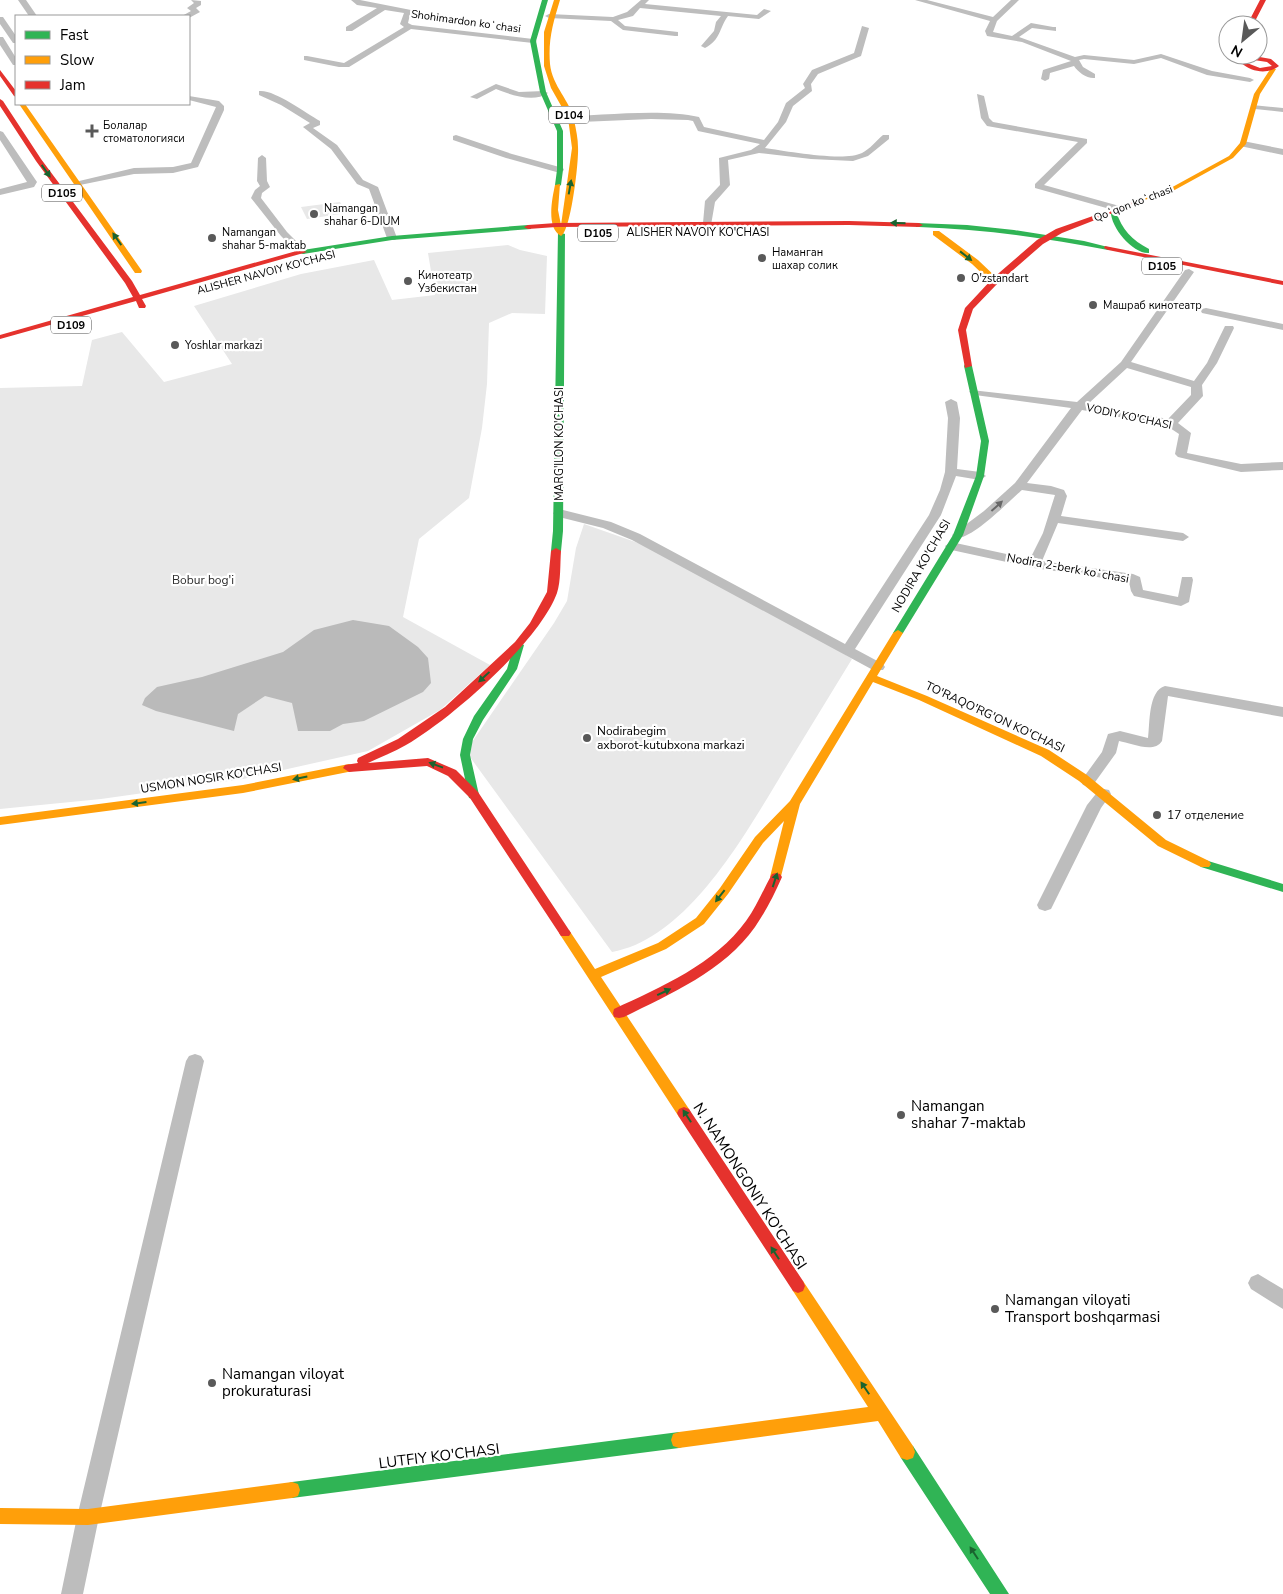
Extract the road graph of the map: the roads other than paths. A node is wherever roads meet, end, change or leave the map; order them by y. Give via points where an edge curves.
1 (22, 0) edge
2 (195, 0) edge
3 (355, 0) edge
4 (545, 0) edge
5 (557, 0) edge
6 (645, 0) edge
7 (920, 0) edge
8 (1015, 0) edge
9 (1263, 0) edge
10 (639, 6) junction
11 (383, 8) junction
12 (767, 11) dead end
13 (726, 14) junction
14 (33, 15) edge
15 (188, 15) edge
16 (1255, 15) edge
17 (549, 16) junction
18 (613, 19) junction
19 (994, 20) junction
20 (3, 22) edge
21 (410, 27) junction
22 (865, 28) dead end
23 (349, 29) dead end
24 (1053, 29) dead end
25 (675, 34) dead end
26 (1013, 38) junction
27 (0, 40) edge
28 (15, 40) edge
29 (533, 41) junction
30 (705, 46) dead end
31 (14, 55) edge
32 (0, 58) edge
33 (307, 58) dead end
34 (1075, 61) junction
35 (1261, 65) edge
36 (1265, 65) edge
37 (0, 72) edge
38 (1092, 76) dead end
39 (1045, 79) dead end
40 (1250, 80) junction
41 (262, 93) dead end
42 (544, 93) junction
43 (15, 94) edge
44 (1257, 94) junction
45 (980, 96) dead end
46 (474, 97) dead end
47 (190, 98) edge
48 (23, 105) edge
49 (1, 106) edge
50 (1255, 107) junction
51 (1283, 110) edge
52 (571, 119) junction
53 (556, 120) junction
54 (0, 134) edge
55 (886, 137) dead end
56 (456, 138) dead end
57 (27, 143) junction
58 (766, 143) junction
59 (1244, 144) junction
60 (4, 147) edge
61 (758, 150) junction
62 (1283, 152) edge
63 (262, 158) dead end
64 (560, 170) junction
65 (78, 184) junction
66 (0, 192) edge
67 (1116, 210) junction
68 (708, 223) junction
69 (561, 228) junction
70 (936, 233) junction
71 (1051, 236) junction
72 (392, 238) junction
73 (1040, 242) junction
74 (336, 249) junction
75 (302, 252) junction
76 (1158, 258) junction
77 (1189, 272) junction
78 (995, 281) junction
79 (1283, 284) edge
80 (153, 289) junction
81 (1283, 291) edge
82 (135, 294) junction
83 (1206, 311) dead end
84 (1283, 327) edge
85 (1228, 328) dead end
86 (0, 337) edge
87 (0, 344) edge
88 (1125, 364) junction
89 (1197, 385) junction
90 (975, 392) junction
91 (951, 402) dead end
92 (1081, 406) junction
93 (1171, 423) junction
94 (1283, 466) edge
95 (951, 472) junction
96 (980, 476) junction
97 (1019, 486) junction
98 (559, 514) junction
99 (1054, 518) junction
100 (958, 535) junction
101 (1183, 537) dead end
102 (951, 546) junction
103 (1034, 564) junction
104 (1187, 580) dead end
105 (519, 644) junction
106 (848, 650) junction
107 (875, 672) junction
108 (448, 710) junction
109 (1283, 712) edge
110 (476, 722) junction
111 (347, 768) junction
112 (1088, 781) junction
113 (1104, 794) junction
114 (474, 795) junction
115 (794, 804) junction
116 (0, 821) edge
117 (1283, 888) edge
118 (1045, 905) dead end
119 (593, 974) junction
120 (619, 1013) junction
121 (195, 1061) dead end
122 (1258, 1283) dead end
123 (1283, 1300) edge
124 (882, 1413) junction
125 (0, 1516) edge
126 (88, 1517) junction
127 (72, 1594) edge
128 (1000, 1594) edge

1 - 14 street
2 - 15 street via 198,3 191,8 196,12
3 - 11 street, Shohimardon koʻchasi
4 - 29 main road, D104
5 - 17 main road, D104
6 - 10 street
7 - 19 street
8 - 19 street
9 - 16 main road
10 - 13 street
10 - 18 street via 625,16
11 - 21 street, Shohimardon koʻchasi via 405,7 408,12 404,24
11 - 23 street
12 - 13 street via 759,17
13 - 30 street via 718,32
17 - 18 street
17 - 52 main road, D104 via 546,66
18 - 25 street via 623,28
19 - 26 street via 990,34
20 - 28 street
21 - 29 street, Shohimardon koʻchasi
21 - 33 street via 346,65
22 - 58 street via 858,54 814,74 807,84 809,88 789,105 786,117
24 - 26 street via 1031,25
26 - 34 street
27 - 31 street
29 - 42 main road, D104
31 - 32 street
34 - 38 street via 1080,69
34 - 39 street via 1046,72
34 - 40 street via 1084,57 1134,62 1161,56 1210,72
35 - 40 main road
36 - 44 main road via 1262,90
37 - 43 main road
40 - 44 main road via 1250,86
41 - 72 street via 317,123 307,127 334,147 360,182 373,187
42 - 46 street via 518,94 496,86
42 - 53 main road, D104
44 - 50 main road
45 - 67 street via 990,124 1084,141 1038,186
47 - 65 street via 220,106 194,165 174,170 134,171
48 - 65 main road, D105
49 - 57 main road, D105
50 - 51 street
50 - 59 main road
52 - 53 street
52 - 58 street via 688,117 696,119 701,129
69 -> 52 main road, D104 via 575,160
53 - 64 main road, D104 via 560,131
54 - 60 street
55 - 61 street via 858,157 806,156
56 - 64 street
57 - 60 street
57 -> 82 main road, D105
58 - 61 street
59 - 62 street
59 - 67 main road, Qoʻqon koʻchasi via 1231,157 1169,191
60 - 66 street via 32,182 31,185
61 - 68 street via 723,158 725,185 710,201
63 - 75 street via 265,187 256,198
64 - 69 main road, D104 via 554,208
80 -> 65 main road, D105
67 - 71 main road, Qoʻqon koʻchasi
67 - 76 main road via 1116,225 1123,238
68 - 69 main road, D105
71 -> 68 main road, D105 via 969,226
69 - 70 main road, ALISHER NAVOIY KO'CHASI / D105
69 - 72 main road, D105
69 - 74 main road, ALISHER NAVOIY KO'CHASI / D105 via 390,247
69 - 98 main road, MARG'ILON KO'CHASI
70 - 73 main road, ALISHER NAVOIY KO'CHASI / D105
70 -> 78 main road
71 - 73 main road, NODIRA KO'CHASI
71 - 76 main road, D105
72 - 74 main road, D105
73 - 77 main road, ALISHER NAVOIY KO'CHASI / D105
73 - 78 main road, NODIRA KO'CHASI
74 - 75 main road, D105
74 - 80 main road, ALISHER NAVOIY KO'CHASI / D105 via 293,263
75 - 80 main road, D105 via 179,286
76 - 79 main road, D105
77 - 81 main road, ALISHER NAVOIY KO'CHASI / D105
77 - 88 street
78 - 90 main road, NODIRA KO'CHASI via 969,308 962,330
80 - 82 main road, ALISHER NAVOIY KO'CHASI
82 - 86 main road, D109 via 115,305
82 - 87 main road, D109
83 - 84 street
85 - 89 street via 1212,363
88 - 89 street
88 - 92 street
89 - 93 street via 1197,396
90 - 92 street, VODIY KO'CHASI
90 - 96 main road, NODIRA KO'CHASI via 985,441
91 - 95 street via 954,418
92 - 93 street, VODIY KO'CHASI
92 - 97 street via 1067,419
93 - 94 street, VODIY KO'CHASI via 1185,433 1182,455 1241,468
95 - 96 street
95 - 106 street via 935,515
96 - 100 main road, NODIRA KO'CHASI
97 - 99 street via 1060,493
100 -> 97 street
98 - 105 main road, MARG'ILON KO'CHASI via 552,592
98 - 106 street via 607,525 636,536
99 - 101 street
99 - 103 street
100 - 102 main road, NODIRA KO'CHASI
102 - 103 street, Nodira 2-berk koʻchasi
102 - 107 main road, NODIRA KO'CHASI
103 - 104 street, Nodira 2-berk koʻchasi via 1128,577 1135,580 1139,593 1181,602
105 -> 108 main road
105 - 110 main road via 512,669
106 - 107 street
107 - 112 main road, TO'RAQO'RG'ON KO'CHASI via 896,686 1014,738
107 - 115 main road, NODIRA KO'CHASI
108 - 110 main road via 446,720 453,728
108 - 111 main road via 402,742
109 - 112 street via 1165,691 1161,695 1155,742 1113,737 1109,752
110 - 114 main road via 465,756
114 -> 111 main road, USMON NOSIR KO'CHASI via 452,774 428,762
111 -> 116 main road, USMON NOSIR KO'CHASI via 243,789
112 - 113 main road, TO'RAQO'RG'ON KO'CHASI
113 - 117 main road, TO'RAQO'RG'ON KO'CHASI via 1163,844 1239,876
113 - 118 street via 1095,805
114 - 119 main road, N. NAMONGONIY KO'CHASI
115 -> 119 main road, NODIRA KO'CHASI via 759,840 700,921 662,946
120 -> 115 main road, NODIRA KO'CHASI via 673,988 707,967 751,928 773,885
119 - 120 main road, N. NAMONGONIY KO'CHASI
124 -> 120 main road, N. NAMONGONIY KO'CHASI
121 - 126 street
122 - 123 street
124 - 126 main road, LUTFIY KO'CHASI
128 -> 124 main road, N. NAMONGONIY KO'CHASI
125 - 126 main road, LUTFIY KO'CHASI
126 - 127 street

